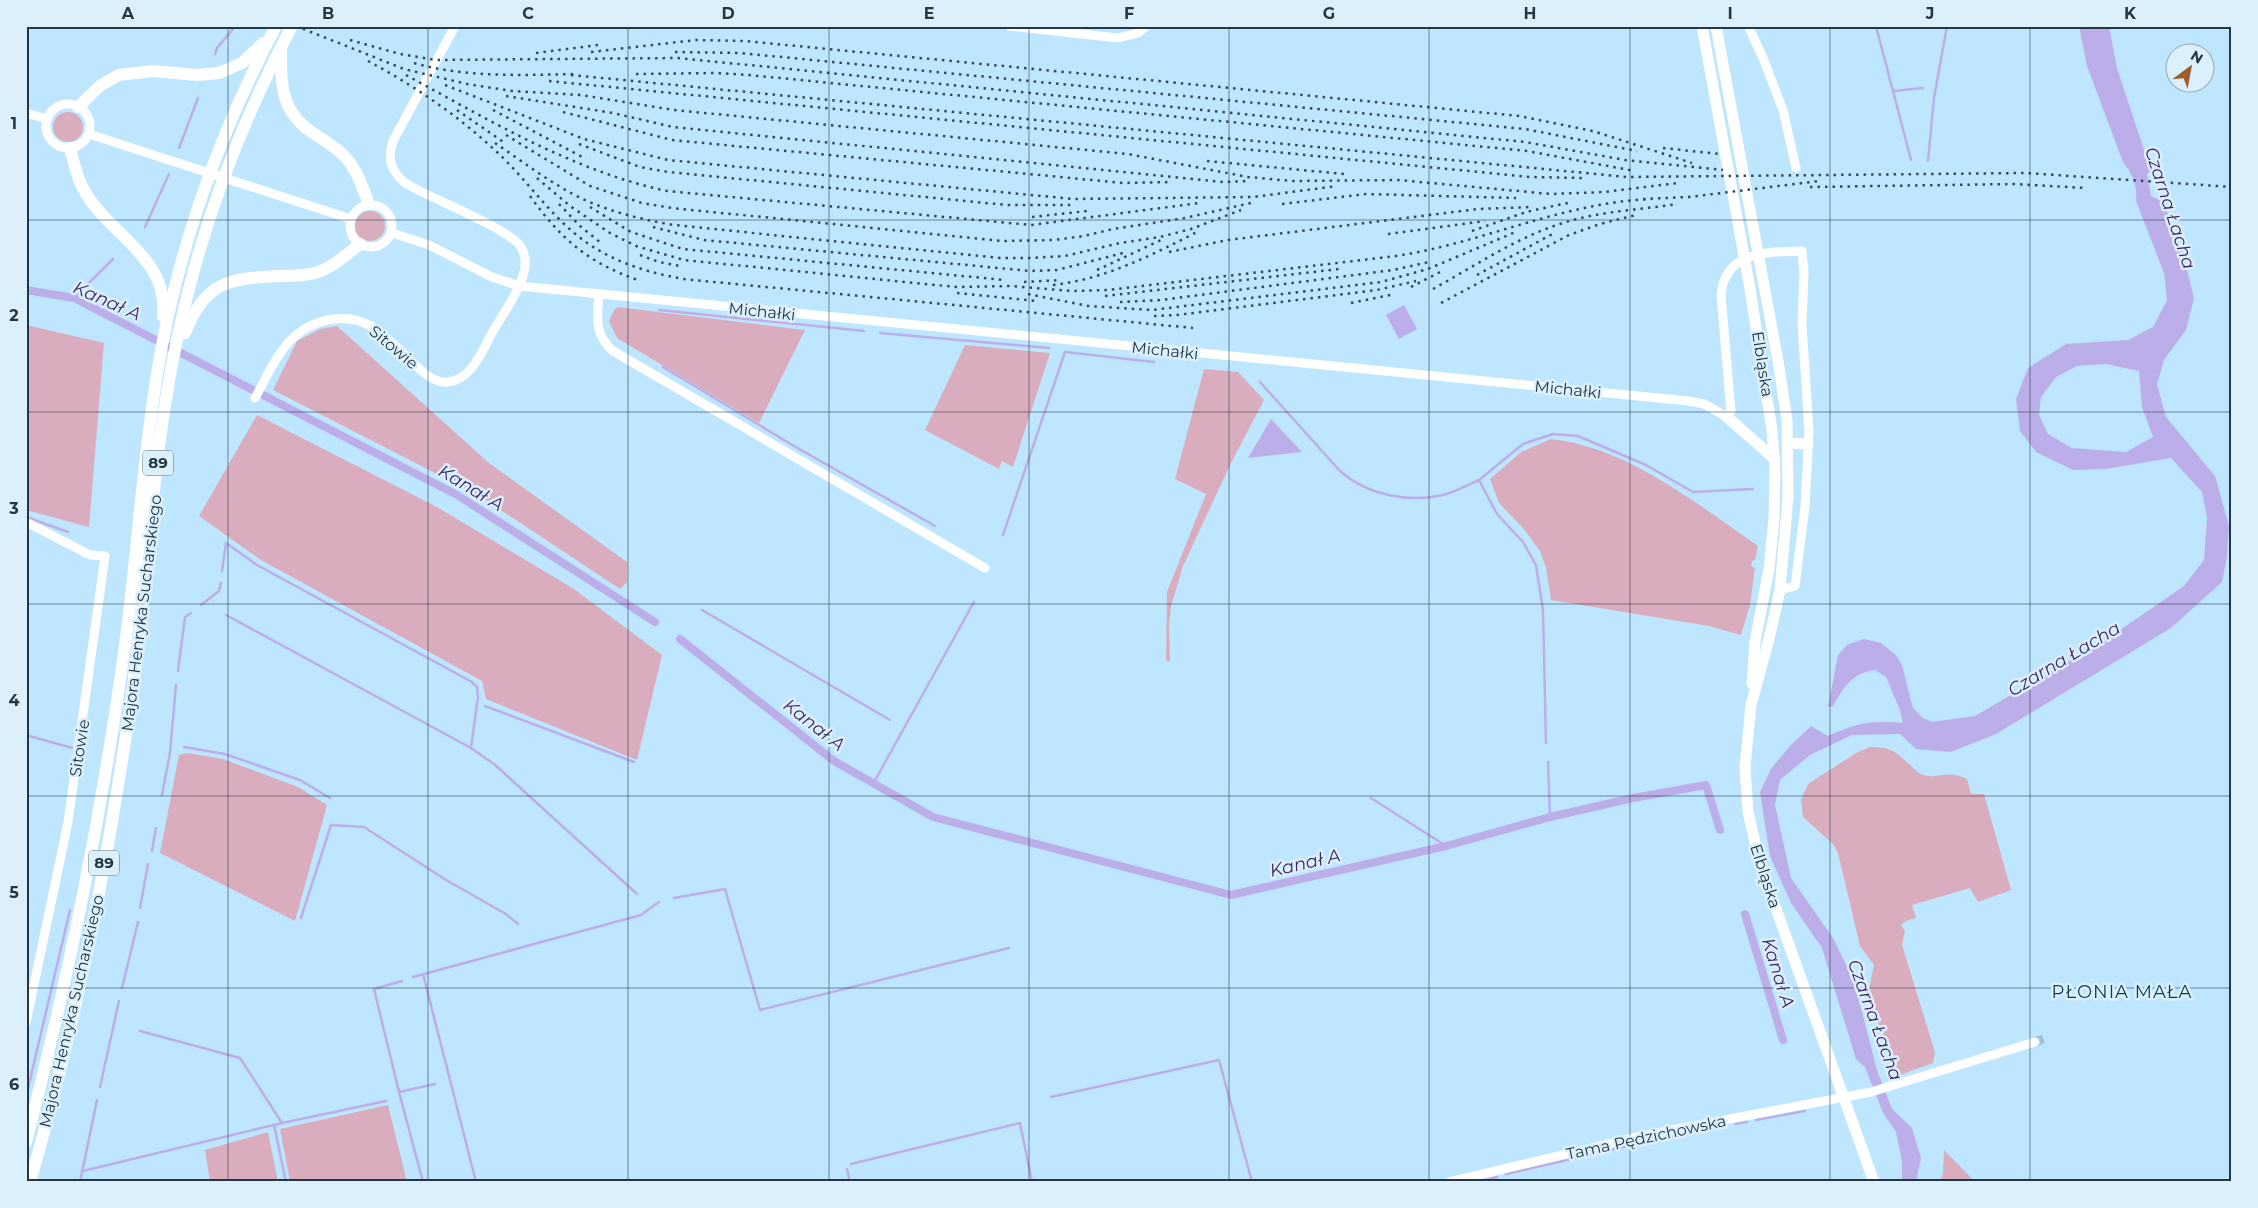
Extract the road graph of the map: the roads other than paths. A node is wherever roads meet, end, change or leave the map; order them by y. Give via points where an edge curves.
1 (276, 26) edge
2 (292, 26) edge
3 (455, 26) edge
4 (1009, 26) edge
5 (1146, 26) edge
6 (1702, 26) edge
7 (1716, 26) edge
8 (1748, 26) edge
9 (268, 42) junction
10 (282, 46) junction
11 (78, 107) junction
12 (26, 113) edge
13 (47, 119) junction
14 (89, 134) junction
15 (70, 148) junction
16 (1796, 168) dead end
17 (208, 198) junction
18 (369, 204) junction
19 (351, 219) junction
20 (392, 233) junction
21 (360, 244) junction
22 (519, 286) junction
23 (599, 295) junction
24 (164, 333) junction
25 (176, 342) junction
26 (255, 398) dead end
27 (1727, 417) junction
28 (1772, 430) junction
29 (1752, 439) junction
30 (1787, 443) junction
31 (1808, 444) junction
32 (1774, 459) junction
33 (26, 522) edge
34 (985, 568) dead end
35 (1780, 590) junction
36 (1751, 706) junction
37 (26, 1023) edge
38 (2035, 1042) tunnel mouth
39 (1843, 1097) junction
40 (26, 1142) edge
41 (30, 1182) edge
42 (1449, 1182) edge
43 (1874, 1182) edge

1 - 9 highway, Majora Henryka Sucharskiego / 89
2 - 10 highway, Majora Henryka Sucharskiego / 89
3 - 22 street, Sitowie via 393,142 391,166 405,184 514,240 526,264
4 - 5 street via 1118,38 1138,33
6 - 28 main road, Elbląska
7 - 30 main road, Elbląska via 1778,361 1787,420
8 - 16 street via 1783,110
9 - 11 highway via 260,45 242,63 219,73 197,75 153,71 119,75 101,85
9 - 17 highway, Majora Henryka Sucharskiego / 89 via 217,155
10 - 17 highway, Majora Henryka Sucharskiego / 89
10 - 18 highway via 282,86 291,112 304,127 346,159 356,172
11 - 13 street via 62,105
11 - 14 street via 89,118
12 - 13 street
13 - 15 street via 47,133 52,142
14 - 15 street via 80,145
14 - 19 street
15 - 24 highway via 85,192 151,266 158,279 163,295 161,328
17 - 24 highway, Majora Henryka Sucharskiego / 89
17 - 25 highway, Majora Henryka Sucharskiego / 89 via 199,251
18 - 19 street via 360,207
18 - 20 street via 388,212 392,219
19 - 21 street via 352,236
20 - 21 street via 381,245 370,247
20 - 22 street via 429,245 492,277
21 - 25 highway via 334,264 315,273 250,278 223,284 198,305 184,335
22 - 23 street, Michałki
22 - 26 street, Sitowie via 479,356 458,379 437,381 375,328 360,320 342,318 319,321 297,333 283,348
23 - 27 street, Michałki via 1689,401 1704,404
23 - 34 street via 596,319 599,333 613,351
24 - 40 highway, Majora Henryka Sucharskiego / 89 via 123,662 98,824 53,1038
25 - 41 highway, Majora Henryka Sucharskiego / 89 via 115,803 77,999
27 - 29 main road
27 - 31 street via 1731,411 1721,295 1724,280 1742,258 1802,251
28 - 29 main road
28 - 32 main road, Elbląska
29 - 32 main road
30 - 31 main road
30 - 35 main road, Elbląska via 1788,498
31 - 35 street via 1805,507 1795,586
32 - 36 main road, Elbląska via 1773,534 1755,642
33 - 37 street, Sitowie via 90,555 106,556 68,822
35 - 36 main road, Elbląska
36 - 39 main road, Elbląska via 1745,766 1753,836 1760,864
38 - 39 street, Tama Pędzichowska via 1885,1088
39 - 42 street, Tama Pędzichowska via 1639,1137
39 - 43 main road, Elbląska

